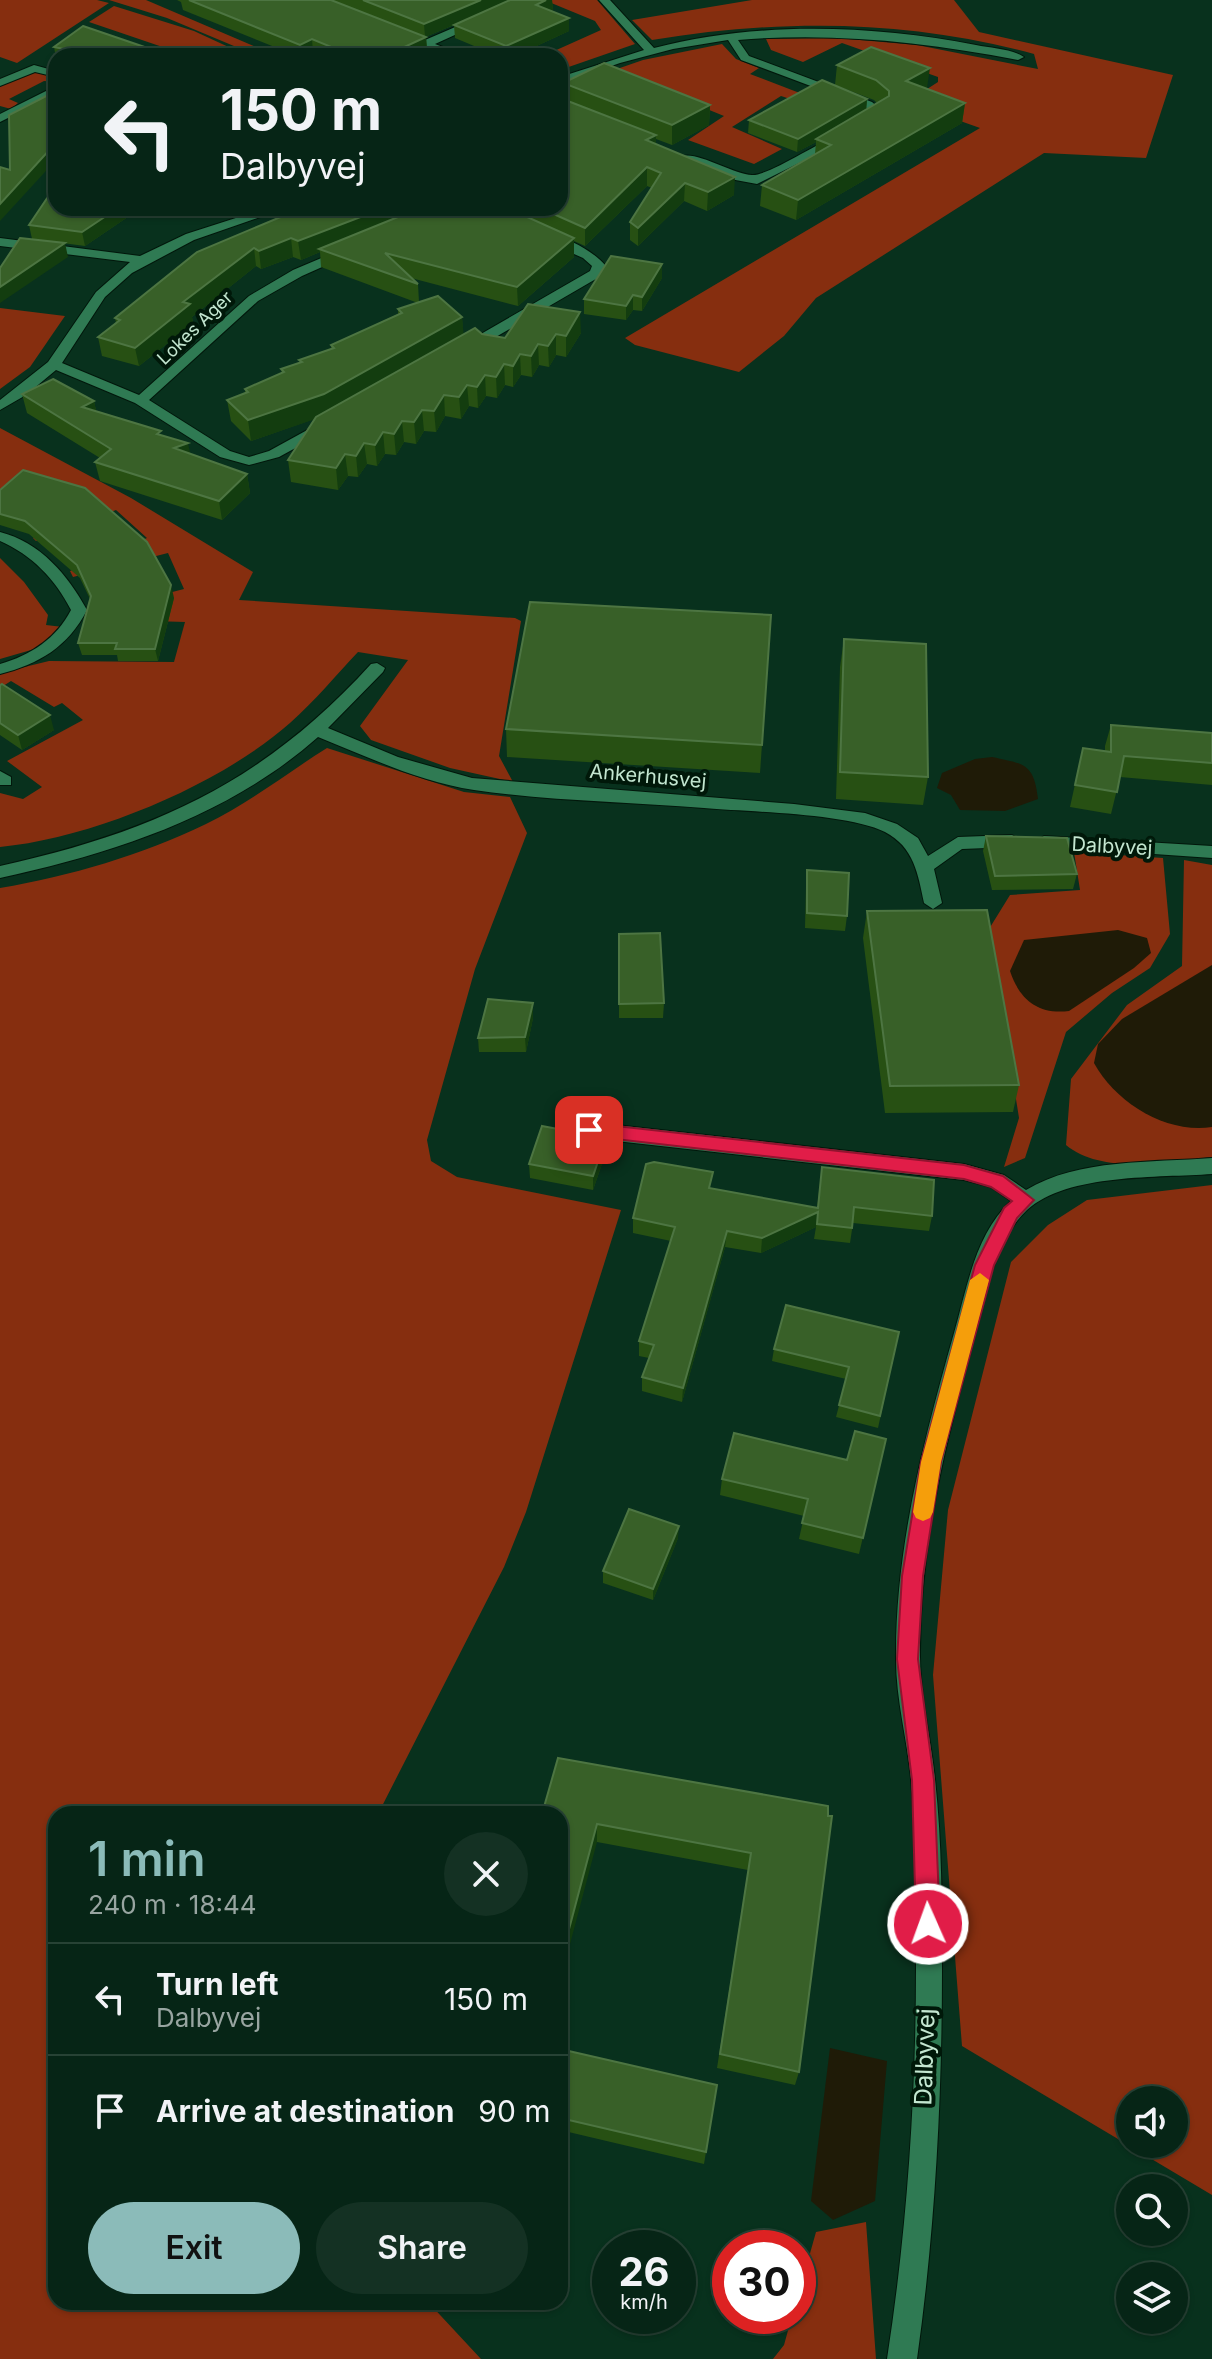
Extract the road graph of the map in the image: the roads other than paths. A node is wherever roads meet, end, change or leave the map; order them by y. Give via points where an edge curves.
1 (527, 0) edge
2 (604, 0) edge
3 (385, 28) edge
4 (730, 36) junction
5 (425, 44) junction
6 (436, 48) edge
7 (649, 49) junction
8 (1018, 57) dead end
9 (48, 72) edge
10 (568, 78) edge
11 (0, 83) edge
12 (48, 93) edge
13 (0, 119) edge
14 (857, 129) edge
15 (843, 136) edge
16 (676, 153) edge
17 (256, 216) edge
18 (534, 231) edge
19 (0, 242) edge
20 (356, 247) edge
21 (142, 260) junction
22 (455, 354) edge
23 (54, 364) junction
24 (140, 400) junction
25 (0, 406) edge
26 (338, 419) edge
27 (0, 536) edge
28 (377, 668) dead end
29 (0, 669) edge
30 (319, 731) junction
31 (1212, 852) edge
32 (925, 867) junction
33 (0, 872) edge
34 (933, 903) dead end
35 (589, 1130) dead end
36 (1212, 1166) edge
37 (1025, 1200) junction
38 (902, 2359) edge

1 - 5 street
2 - 7 street
3 - 5 street
4 - 7 street
4 - 8 street via 877,33
4 - 14 street via 745,58 868,104 879,113
5 - 6 street
7 - 10 street
9 - 11 street via 34,68
12 - 13 street
15 - 16 street via 757,180
17 - 21 street via 177,242
18 - 22 street via 587,255 599,265 596,273
19 - 21 street
20 - 24 street, Lokes Ager via 261,292 162,386
21 - 23 street via 85,312
23 - 24 street
23 - 25 street
24 - 26 street via 225,454 249,461 274,454
27 - 29 street via 41,560 69,588 79,610 69,632 43,653
28 - 30 street
30 - 32 street, Ankerhusvej via 392,761 472,784 865,819 912,842
30 - 33 street via 264,772 199,809 125,840
31 - 32 street, Dalbyvej via 1001,840 958,843
32 - 34 street, Ankerhusvej
35 - 37 street via 964,1172 997,1181
36 - 37 street via 1083,1179
37 - 38 street, Dalbyvej via 1011,1213 984,1265 931,1462 912,1576 908,1659 923,1780 929,1956 921,2178

